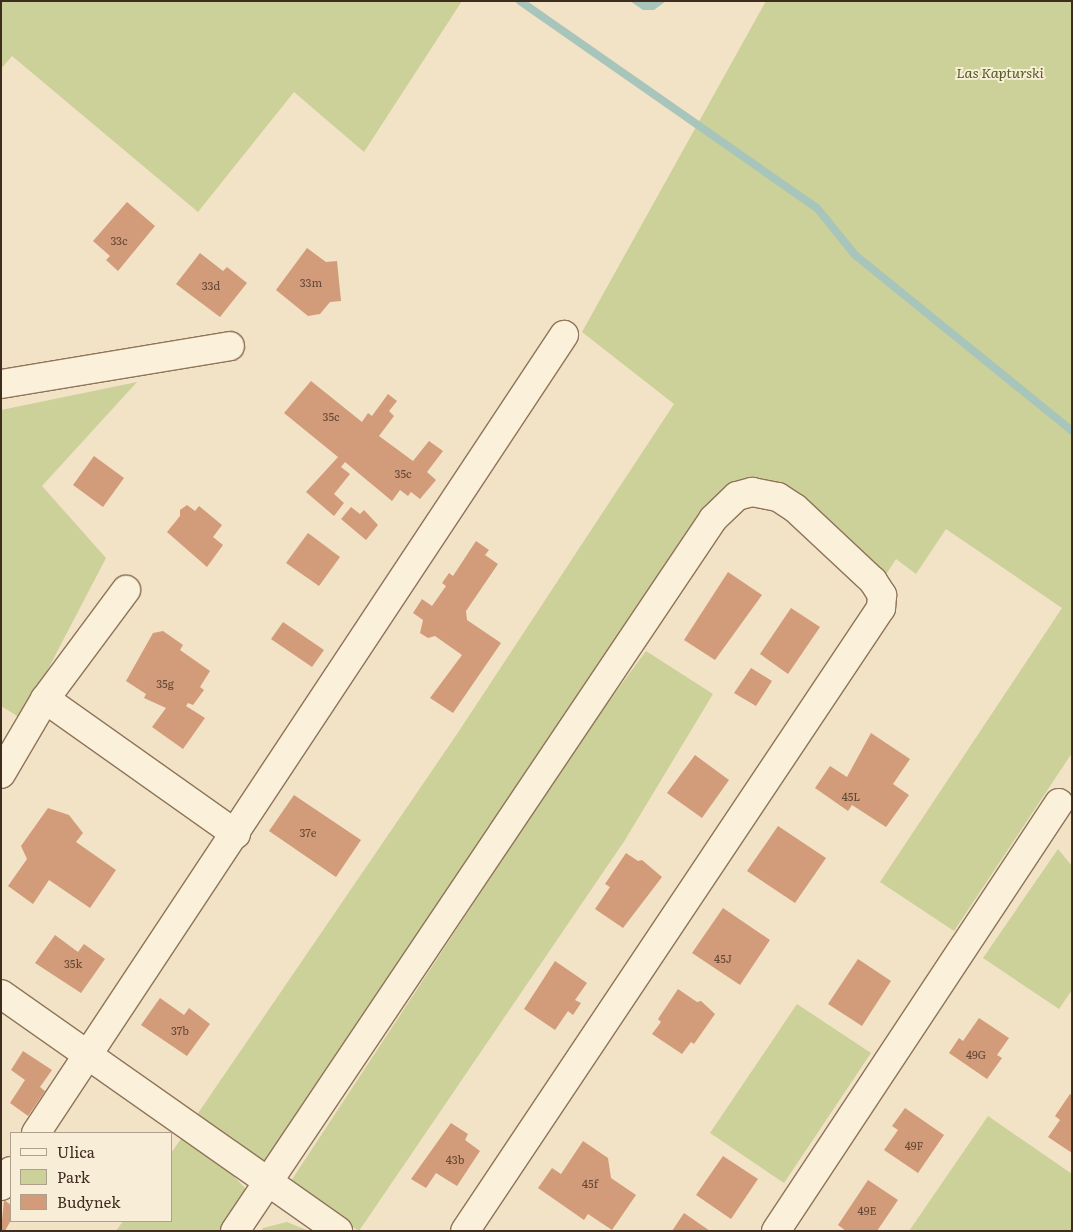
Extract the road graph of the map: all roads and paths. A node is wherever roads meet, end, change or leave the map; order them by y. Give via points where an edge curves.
1 (564, 334) dead end
2 (230, 346) dead end
3 (1, 384) edge
4 (126, 590) dead end
5 (45, 699) junction
6 (1, 774) edge
7 (1059, 803) dead end
8 (236, 834) junction
9 (1, 994) edge
10 (87, 1057) junction
11 (37, 1132) edge
12 (10, 1172) edge
13 (268, 1183) junction
14 (1, 1186) edge
15 (236, 1231) edge
16 (338, 1231) edge
17 (465, 1231) edge
18 (776, 1231) edge

1 - 8 street
2 - 3 street
4 - 5 street
5 - 6 street
5 - 8 street
7 - 18 street
8 - 10 street
9 - 10 street
10 - 11 street
10 - 13 street
12 - 14 street
13 - 15 street
13 - 16 street
13 - 17 street via 713,518 737,496 752,492 778,497 795,508 873,581 882,596 881,608

